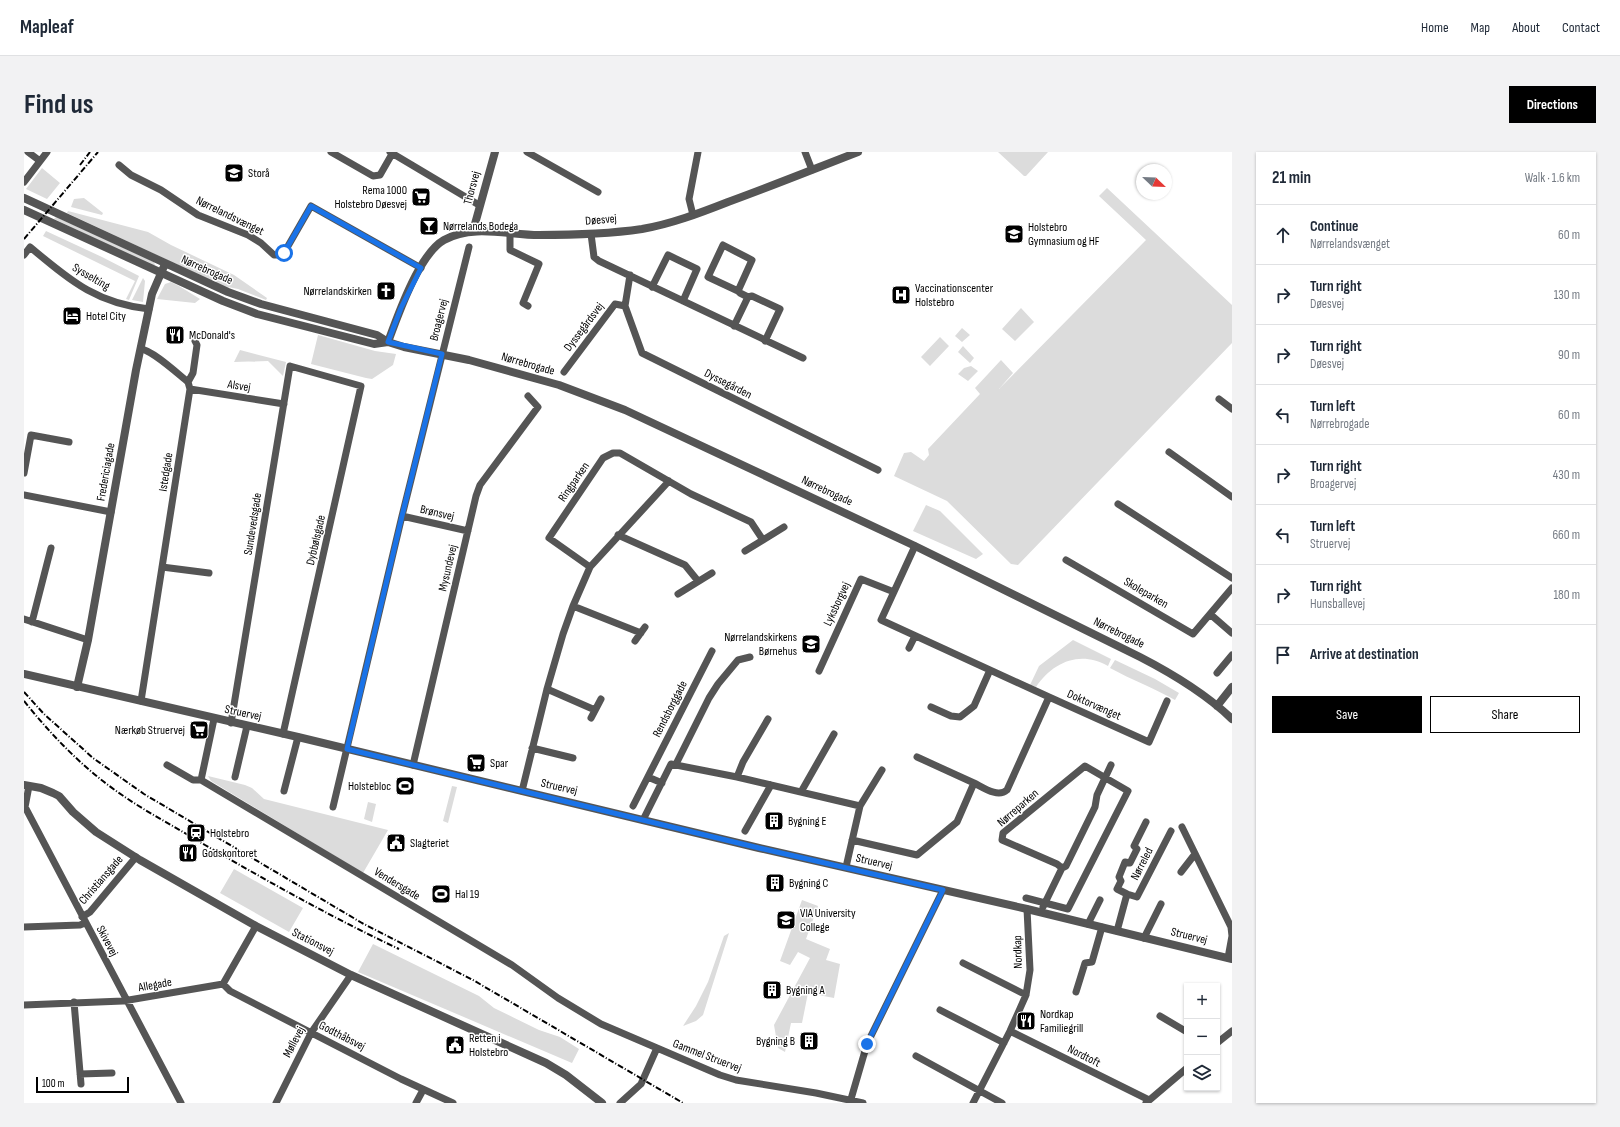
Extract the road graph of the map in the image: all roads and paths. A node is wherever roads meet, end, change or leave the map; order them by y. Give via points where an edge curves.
1 (28, 152) edge
2 (47, 152) edge
3 (331, 152) edge
4 (495, 152) edge
5 (527, 152) edge
6 (698, 152) edge
7 (805, 152) edge
8 (858, 152) edge
9 (391, 153) edge
10 (40, 161) junction
11 (120, 165) dead end
12 (812, 170) junction
13 (25, 181) edge
14 (598, 192) dead end
15 (24, 198) edge
16 (479, 205) junction
17 (24, 210) edge
18 (693, 215) junction
19 (472, 231) junction
20 (510, 233) junction
21 (591, 234) junction
22 (469, 247) dead end
23 (24, 254) edge
24 (165, 264) junction
25 (421, 268) junction
26 (697, 269) junction
27 (161, 273) junction
28 (630, 275) junction
29 (708, 277) junction
30 (652, 287) junction
31 (738, 291) junction
32 (748, 297) junction
33 (683, 301) junction
34 (528, 306) dead end
35 (625, 306) junction
36 (149, 309) junction
37 (734, 326) junction
38 (195, 341) dead end
39 (765, 341) junction
40 (388, 342) junction
41 (141, 349) junction
42 (442, 354) junction
43 (803, 358) dead end
44 (564, 372) dead end
45 (326, 376) joint
46 (189, 385) junction
47 (528, 396) dead end
48 (1219, 399) dead end
49 (284, 404) junction
50 (1232, 409) edge
51 (69, 442) dead end
52 (1169, 452) dead end
53 (878, 470) dead end
54 (24, 473) edge
55 (669, 481) junction
56 (24, 495) edge
57 (1232, 497) edge
58 (1118, 504) dead end
59 (111, 512) junction
60 (402, 516) junction
61 (784, 527) dead end
62 (468, 531) junction
63 (618, 535) junction
64 (762, 540) junction
65 (915, 546) junction
66 (51, 548) dead end
67 (745, 551) dead end
68 (1066, 560) dead end
69 (162, 566) junction
70 (590, 567) junction
71 (210, 573) dead end
72 (712, 573) dead end
73 (1232, 578) edge
74 (698, 581) junction
75 (1232, 588) edge
76 (894, 592) junction
77 (678, 594) dead end
78 (573, 606) junction
79 (1210, 614) junction
80 (24, 620) edge
81 (32, 622) junction
82 (1232, 633) edge
83 (915, 636) junction
84 (88, 640) junction
85 (635, 641) dead end
86 (909, 648) dead end
87 (712, 651) dead end
88 (1232, 655) edge
89 (750, 657) dead end
90 (819, 670) dead end
91 (990, 670) junction
92 (1217, 673) dead end
93 (24, 674) edge
94 (78, 687) junction
95 (1232, 687) edge
96 (547, 690) junction
97 (1049, 697) junction
98 (600, 699) dead end
99 (141, 701) junction
100 (1167, 701) dead end
101 (1217, 706) junction
102 (931, 707) dead end
103 (595, 710) junction
104 (591, 718) dead end
105 (214, 719) junction
106 (768, 719) dead end
107 (1232, 719) edge
108 (231, 723) junction
109 (247, 726) junction
110 (283, 734) junction
111 (834, 734) dead end
112 (298, 737) junction
113 (532, 748) junction
114 (347, 749) junction
115 (917, 757) dead end
116 (573, 758) dead end
117 (676, 764) junction
118 (167, 765) dead end
119 (413, 765) junction
120 (1110, 765) dead end
121 (882, 770) dead end
122 (235, 777) dead end
123 (648, 777) junction
124 (737, 777) junction
125 (1104, 778) junction
126 (201, 780) junction
127 (974, 783) junction
128 (662, 784) junction
129 (26, 785) edge
130 (771, 785) junction
131 (522, 791) junction
132 (284, 792) dead end
133 (802, 792) junction
134 (633, 806) dead end
135 (860, 806) junction
136 (333, 807) dead end
137 (643, 820) junction
138 (1146, 822) dead end
139 (1182, 827) dead end
140 (745, 831) dead end
141 (1171, 831) dead end
142 (852, 840) junction
143 (1195, 854) junction
144 (136, 857) junction
145 (846, 868) junction
146 (1062, 868) junction
147 (1181, 872) dead end
148 (943, 890) junction
149 (1127, 894) junction
150 (1026, 898) dead end
151 (1100, 900) dead end
152 (1044, 902) junction
153 (1161, 904) dead end
154 (1027, 909) junction
155 (1041, 913) junction
156 (83, 920) junction
157 (1088, 924) junction
158 (256, 926) junction
159 (24, 927) edge
160 (1102, 927) junction
161 (1117, 931) junction
162 (1232, 936) edge
163 (1144, 938) junction
164 (1230, 958) edge
165 (963, 963) dead end
166 (351, 976) junction
167 (223, 984) junction
168 (1076, 992) dead end
169 (1026, 995) junction
170 (126, 1000) junction
171 (74, 1002) junction
172 (24, 1004) edge
173 (940, 1010) dead end
174 (1160, 1016) dead end
175 (1184, 1030) edge
176 (1010, 1031) junction
177 (1232, 1031) edge
178 (310, 1033) junction
179 (1220, 1041) edge
180 (1004, 1043) junction
181 (657, 1048) junction
182 (916, 1056) dead end
183 (1184, 1071) edge
184 (112, 1073) dead end
185 (80, 1074) junction
186 (81, 1084) dead end
187 (424, 1090) junction
188 (979, 1090) junction
189 (851, 1099) junction
190 (1147, 1102) edge
191 (181, 1103) edge
192 (276, 1103) edge
193 (416, 1103) edge
194 (453, 1103) edge
195 (602, 1103) edge
196 (620, 1103) edge
197 (863, 1103) edge
198 (973, 1103) edge
199 (1002, 1103) edge

1 - 10 street
2 - 10 street
3 - 9 street via 373,176 380,175
4 - 16 street, Thorsvej
5 - 14 street
6 - 18 street via 689,199
7 - 12 street
8 - 12 street, Døesvej
9 - 16 street
10 - 13 street
11 - 25 street, Nørrelandsvænget via 131,175 161,190 198,215 248,235 274,255 284,253 311,206
12 - 18 street, Døesvej
15 - 24 street, Nørrebrogade
16 - 19 street, Thorsvej
17 - 27 street, Nørrebrogade
18 - 21 street, Døesvej via 642,228
19 - 20 street, Døesvej
19 - 25 street, Døesvej via 458,234 438,244
20 - 21 street, Døesvej
20 - 34 street via 510,250 539,264 523,303
21 - 28 street via 594,257
22 - 42 street, Broagervej
23 - 36 street, Sysselting via 30,247 94,295 112,302
24 - 27 street, Fredericiagade
24 - 40 street, Nørrebrogade via 261,304 377,335
25 - 40 street, Døesvej
26 - 29 street
26 - 30 street via 668,255
26 - 33 street
27 - 36 street, Fredericiagade
27 - 40 street, Nørrebrogade via 223,302 257,314 374,344
28 - 30 street
28 - 35 street, Dyssegården
29 - 31 street
29 - 31 street via 723,245 752,260
30 - 33 street
31 - 32 street
32 - 37 street
32 - 39 street via 752,296 780,308
33 - 37 street
35 - 44 street, Dyssegårdsvej via 615,304
35 - 53 street, Dyssegården via 642,353
36 - 41 street, Fredericiagade
37 - 39 street
38 - 46 street, Istedgade via 197,345
39 - 43 street
40 - 42 street, Nørrebrogade
41 - 46 street via 149,352
41 - 59 street, Fredericiagade
42 - 60 street, Broagervej
42 - 65 street, Nørrebrogade via 559,385 625,410
45 - 49 street, Sundevedsgade via 290,366
45 - 110 street, Dybbølsgade via 362,386
46 - 49 street, Alsvej
46 - 69 street, Istedgade
47 - 62 street, Mysundevej via 538,407 480,485
48 - 50 street
49 - 108 street, Sundevedsgade
51 - 54 street via 31,435
52 - 57 street
55 - 63 street
55 - 64 street, Ringparken via 751,522
55 - 70 street, Ringparken via 620,453 603,458 549,538
56 - 59 street
58 - 73 street
59 - 84 street, Fredericiagade
60 - 62 street, Brønsvej
60 - 114 street, Broagervej
61 - 64 street
62 - 119 street, Mysundevej
63 - 70 street
63 - 74 street via 685,565
64 - 67 street
65 - 76 street
65 - 101 street, Nørrebrogade via 1169,672
66 - 81 street
68 - 79 street, Skoleparken via 1193,634
69 - 71 street
69 - 99 street, Istedgade
70 - 78 street
72 - 74 street
74 - 77 street
75 - 79 street, Skoleparken
76 - 83 street via 881,620
76 - 90 street, Lyksborgvej via 861,578
78 - 85 street via 643,630
78 - 96 street
79 - 82 street
80 - 81 street
81 - 84 street
83 - 86 street
83 - 91 street
84 - 94 street, Fredericiagade
87 - 123 street, Rendsborggade
88 - 92 street
89 - 117 street via 738,660 718,684
91 - 97 street
91 - 102 street via 974,706 960,717
93 - 94 street, Struervej
94 - 99 street, Struervej
95 - 101 street
96 - 103 street
96 - 113 street
97 - 100 street, Doktorvænget via 1149,742
97 - 127 street, Doktorvænget via 1007,790 998,794
98 - 103 street
99 - 105 street, Struervej
101 - 107 street, Nørrebrogade
103 - 104 street
105 - 108 street, Struervej
105 - 126 street
106 - 124 street
108 - 109 street, Struervej
109 - 110 street, Struervej
109 - 122 street
110 - 112 street, Struervej
111 - 133 street
112 - 114 street, Struervej
112 - 132 street
113 - 116 street
113 - 131 street
114 - 119 street, Struervej
114 - 136 street, Broagervej
115 - 127 street, Doktorvænget
117 - 124 street
117 - 128 street via 671,764
118 - 126 street, Vendersgade via 193,780
119 - 131 street, Struervej
120 - 125 street
121 - 135 street
123 - 128 street
123 - 134 street, Rendsborggade
124 - 130 street
125 - 146 street via 1095,807 1066,866
125 - 146 street, Nørreparken via 1085,766 1003,833 1002,840
125 - 152 street, Nørreparken via 1128,791 1068,909
126 - 181 street, Vendersgade via 512,965 558,998 601,1024
127 - 142 street via 957,822 917,855
128 - 137 street
129 - 144 street, Stationsvej via 59,796 96,832
129 - 156 street, Skivevej via 25,807
130 - 133 street
130 - 140 street
131 - 137 street, Struervej
133 - 135 street
135 - 142 street
137 - 145 street, Struervej
138 - 149 street, Nørreled via 1134,846 1137,849 1130,863 1125,862 1119,877 1121,881 1117,889
139 - 143 street, Struervej
141 - 149 street, Nørreled via 1137,897
142 - 145 street
143 - 147 street
143 - 162 street, Struervej via 1231,928
144 - 156 street, Christiansgade
144 - 158 street, Stationsvej
145 - 148 street, Struervej
146 - 152 street
148 - 154 street, Struervej
148 - 189 street via 867,1044
149 - 161 street, Nørreled
150 - 152 street, Nørreparken
151 - 157 street
152 - 155 street
153 - 163 street
154 - 155 street, Struervej
154 - 169 street, Nordkap via 1030,970
155 - 157 street, Struervej
156 - 159 street via 80,925
156 - 170 street, Skivevej
157 - 160 street, Struervej
158 - 166 street, Stationsvej
158 - 167 street
160 - 161 street, Struervej
160 - 168 street via 1092,962 1085,963
161 - 163 street, Struervej
162 - 164 street, Struervej
163 - 164 street, Struervej
165 - 169 street, Nordkap
166 - 178 street, Møllevej
166 - 195 street, Stationsvej via 546,1063
167 - 170 street, Allegade
167 - 178 street, Godthåbsvej via 230,991
169 - 176 street, Nordkap
170 - 171 street, Allegade
170 - 191 street, Skivevej
171 - 172 street, Allegade
171 - 185 street
173 - 180 street
174 - 175 street
176 - 180 street, Nordkap
176 - 190 street, Nordtoft
177 - 179 street
178 - 187 street, Godthåbsvej
178 - 192 street, Møllevej
180 - 188 street, Nordkap
181 - 189 street, Gammel Struervej via 736,1080
181 - 196 street, Gammel Struervej via 641,1084
182 - 188 street
183 - 190 street
184 - 185 street
185 - 186 street
187 - 193 street
187 - 194 street, Godthåbsvej
188 - 198 street, Nordkap
188 - 199 street
189 - 197 street, Gammel Struervej

